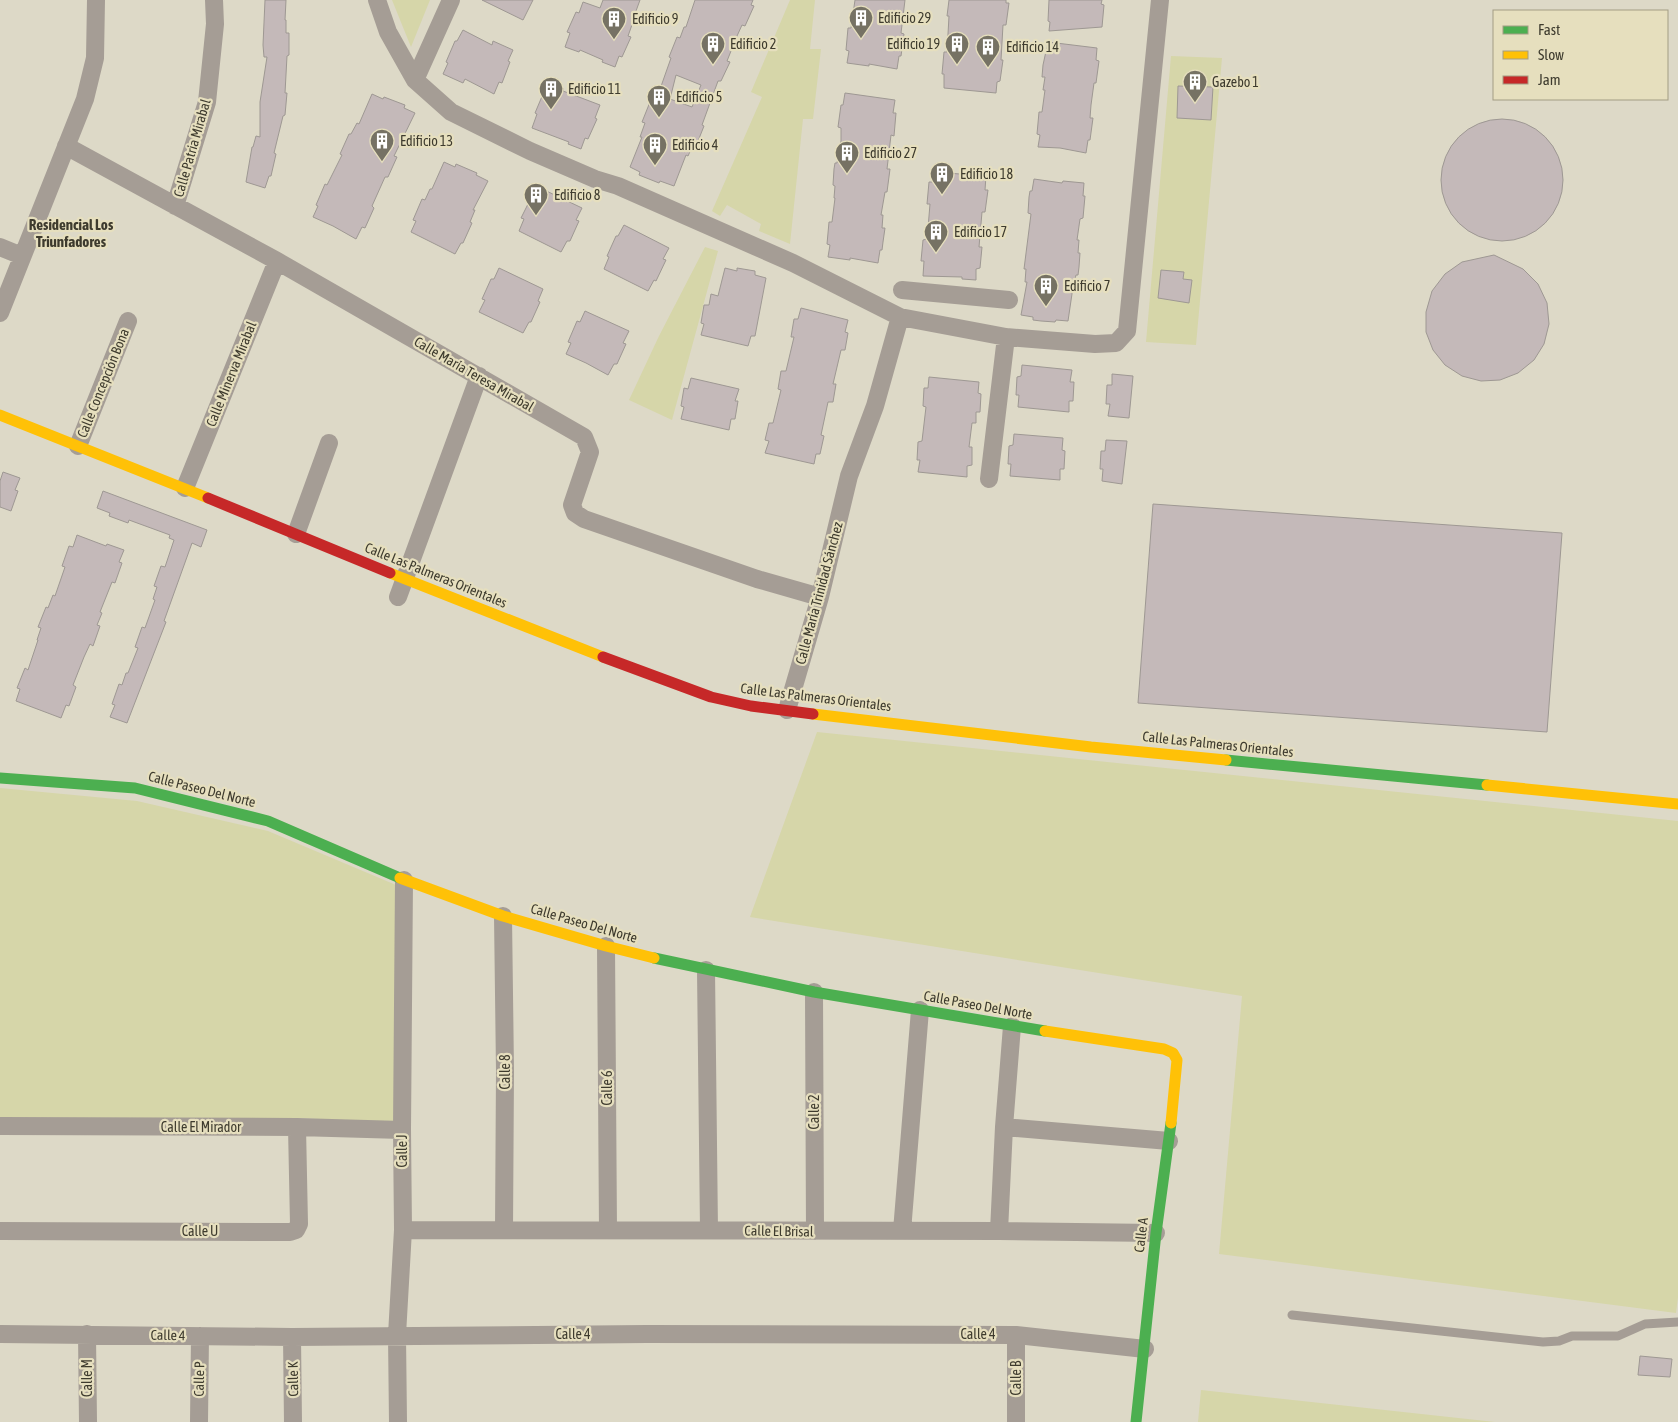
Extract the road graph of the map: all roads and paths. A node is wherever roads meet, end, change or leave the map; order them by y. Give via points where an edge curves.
1 (96, 0) edge
2 (214, 0) edge
3 (377, 0) edge
4 (451, 0) edge
5 (1160, 0) edge
6 (415, 80) junction
7 (66, 146) junction
8 (175, 206) junction
9 (0, 247) edge
10 (22, 256) junction
11 (277, 261) junction
12 (902, 290) dead end
13 (1009, 300) dead end
14 (0, 314) edge
15 (900, 317) junction
16 (128, 321) dead end
17 (1006, 337) junction
18 (479, 376) junction
19 (0, 415) edge
20 (329, 443) dead end
21 (78, 446) junction
22 (989, 479) dead end
23 (185, 488) junction
24 (296, 534) junction
25 (405, 579) junction
26 (398, 597) dead end
27 (820, 597) junction
28 (787, 710) junction
29 (0, 778) edge
30 (1678, 804) edge
31 (404, 880) junction
32 (503, 916) junction
33 (606, 946) junction
34 (706, 970) junction
35 (814, 992) junction
36 (920, 1010) junction
37 (1012, 1026) junction
38 (1173, 1054) joint
39 (0, 1126) edge
40 (297, 1127) junction
41 (1004, 1127) junction
42 (402, 1130) junction
43 (1169, 1141) junction
44 (504, 1229) junction
45 (403, 1230) junction
46 (608, 1230) junction
47 (709, 1230) junction
48 (0, 1231) edge
49 (815, 1231) junction
50 (998, 1231) junction
51 (902, 1232) junction
52 (1156, 1233) junction
53 (1292, 1315) dead end
54 (1678, 1322) edge
55 (0, 1334) edge
56 (87, 1334) junction
57 (397, 1335) junction
58 (1016, 1335) junction
59 (200, 1336) junction
60 (292, 1337) junction
61 (1145, 1349) junction
62 (88, 1422) edge
63 (198, 1422) edge
64 (293, 1422) edge
65 (398, 1422) edge
66 (1016, 1422) edge
67 (1136, 1422) edge

1 - 7 street via 95,58 85,98
2 - 8 street, Calle Patria Mirabal via 215,24 207,102
3 - 6 street via 388,32
4 - 6 street
5 - 17 street via 1127,331 1116,343
6 - 15 street via 451,112 530,152 618,186 793,263
7 - 8 street, Calle María Teresa Mirabal
7 - 10 street
8 - 11 street, Calle María Teresa Mirabal
9 - 10 street
10 - 14 street
11 - 18 street, Calle María Teresa Mirabal
11 - 23 street, Calle Minerva Mirabal
12 - 13 street
15 - 17 street
15 - 27 street, Calle María Trinidad Sánchez via 878,398 848,476
16 - 21 street, Calle Concepción Bona
17 - 22 street
18 - 25 street
18 - 27 street, Calle María Teresa Mirabal via 584,437 590,452 572,506 575,513 584,519
19 - 21 street, Calle Las Palmeras Orientales
20 - 24 street
21 - 23 street, Calle Las Palmeras Orientales
23 - 24 street, Calle Las Palmeras Orientales
24 - 25 street, Calle Las Palmeras Orientales
25 - 26 street
25 - 28 street, Calle Las Palmeras Orientales via 711,697
27 - 28 street, Calle María Trinidad Sánchez
28 - 30 street, Calle Las Palmeras Orientales via 1091,747
29 - 31 street, Calle Paseo Del Norte via 135,788 268,821
31 - 32 street, Calle Paseo Del Norte
31 - 42 street, Calle J
32 - 33 street, Calle Paseo Del Norte
32 - 44 street, Calle 8
33 - 34 street, Calle Paseo Del Norte
33 - 46 street, Calle 6
34 - 35 street, Calle Paseo Del Norte
34 - 47 street
35 - 36 street, Calle Paseo Del Norte
35 - 49 street, Calle 2
36 - 37 street, Calle Paseo Del Norte
36 - 51 street
37 - 38 street, Calle Paseo Del Norte via 1164,1049
37 - 41 street
38 - 43 street, Calle A via 1177,1060
39 - 40 street, Calle El Mirador
40 - 42 street, Calle El Mirador
40 - 48 street, Calle U via 299,1224 296,1230
41 - 43 street
41 - 50 street
42 - 45 street, Calle J
43 - 52 street, Calle A
44 - 45 street, Calle El Brisal
44 - 46 street, Calle El Brisal
45 - 57 street, Calle J
46 - 47 street, Calle El Brisal
47 - 49 street, Calle El Brisal
49 - 51 street, Calle El Brisal
50 - 51 street, Calle El Brisal
50 - 52 street, Calle El Brisal
52 - 61 street, Calle A
53 - 54 lane via 1543,1342 1572,1336 1618,1336 1644,1324
55 - 56 street, Calle 4
56 - 59 street, Calle 4
56 - 62 street, Calle M
57 - 58 street, Calle 4
57 - 60 street, Calle 4
57 - 65 street, Calle J
58 - 61 street, Calle 4
58 - 66 street, Calle B
59 - 60 street, Calle 4
59 - 63 street, Calle P
60 - 64 street, Calle K
61 - 67 street, Calle A

